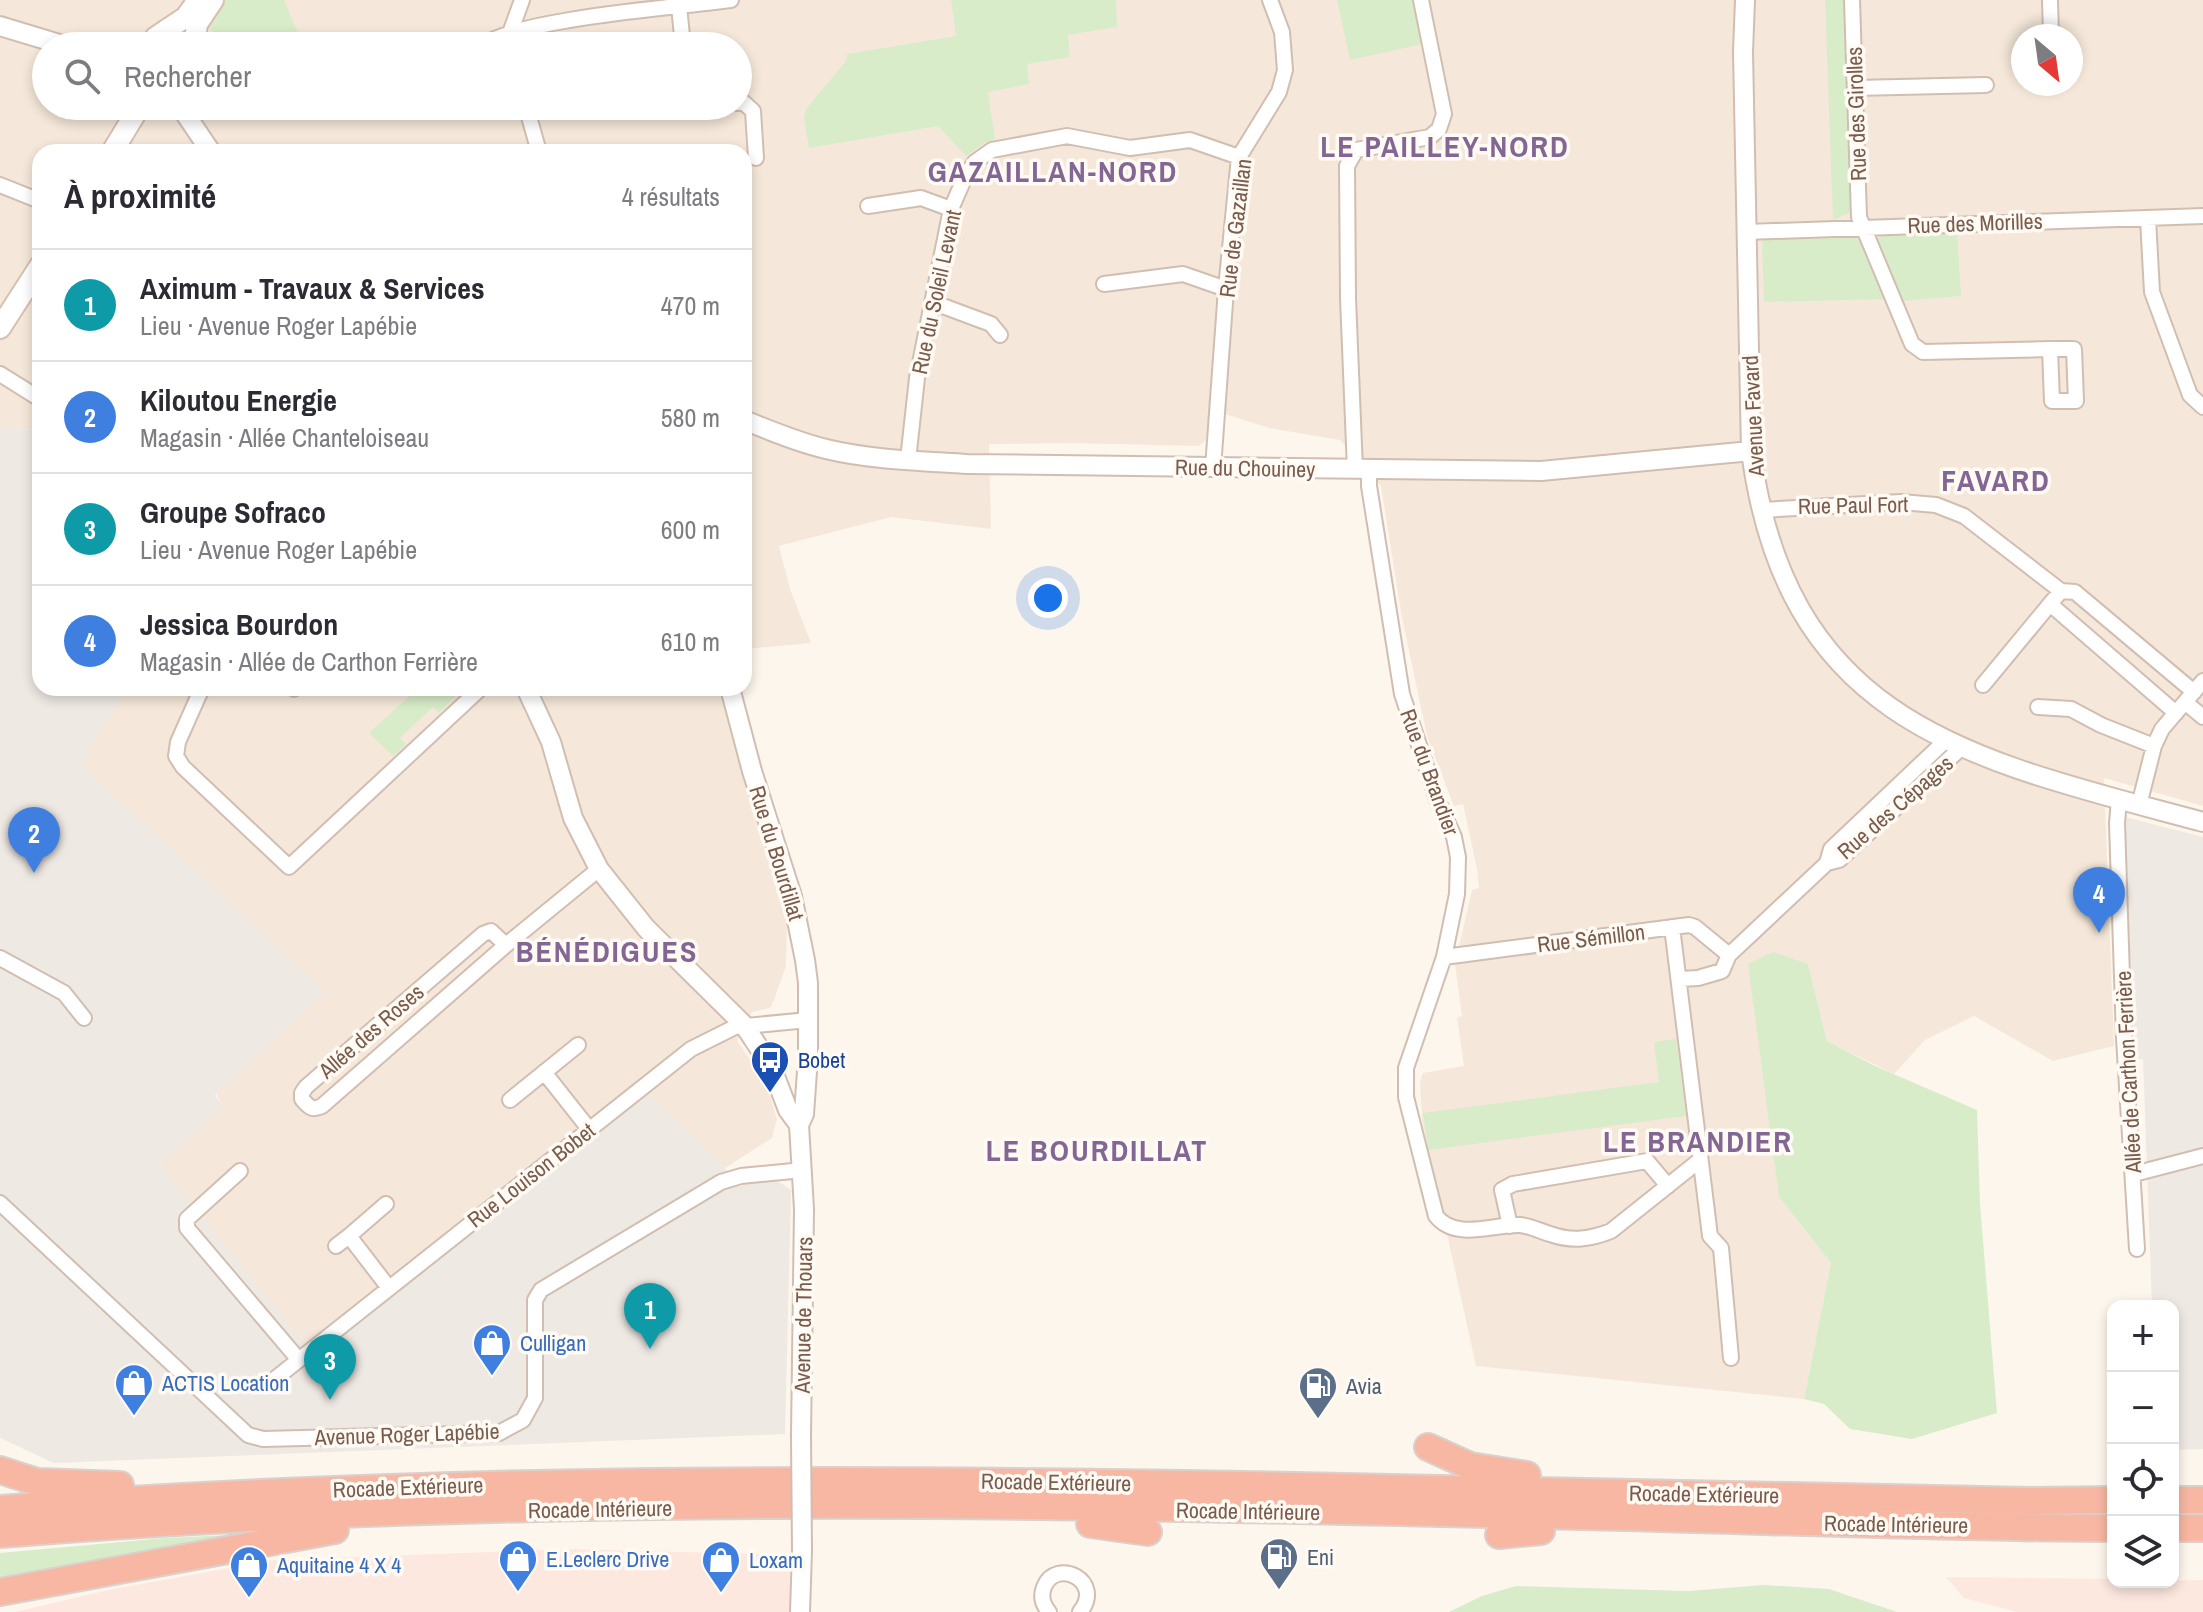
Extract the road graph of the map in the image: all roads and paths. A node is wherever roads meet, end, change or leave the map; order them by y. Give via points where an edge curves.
1 (198, 0) edge
2 (213, 0) edge
3 (522, 0) edge
4 (731, 0) edge
5 (1270, 0) edge
6 (1421, 0) edge
7 (1732, 0) edge
8 (1745, 0) edge
9 (1852, 0) edge
10 (2050, 0) edge
11 (679, 6) junction
12 (2051, 24) edge
13 (0, 26) edge
14 (169, 29) junction
15 (164, 32) edge
16 (186, 32) edge
17 (197, 32) edge
18 (512, 32) edge
19 (540, 32) edge
20 (682, 32) edge
21 (1743, 33) junction
22 (32, 36) edge
23 (1986, 85) dead end
24 (1855, 88) junction
25 (752, 110) edge
26 (131, 120) edge
27 (189, 120) edge
28 (530, 120) edge
29 (117, 144) edge
30 (206, 144) edge
31 (537, 144) edge
32 (1239, 157) junction
33 (756, 158) dead end
34 (0, 185) edge
35 (32, 198) edge
36 (868, 206) dead end
37 (951, 209) junction
38 (2203, 216) edge
39 (2148, 219) junction
40 (1864, 226) junction
41 (1747, 232) junction
42 (32, 278) edge
43 (1104, 284) dead end
44 (1226, 289) junction
45 (932, 302) junction
46 (0, 328) edge
47 (1000, 335) dead end
48 (2050, 349) dead end
49 (0, 374) edge
50 (32, 394) edge
51 (2203, 407) edge
52 (752, 423) edge
53 (1751, 451) junction
54 (908, 460) junction
55 (1213, 468) junction
56 (1362, 470) junction
57 (1762, 510) junction
58 (2061, 591) junction
59 (2050, 604) junction
60 (2107, 619) junction
61 (2089, 639) junction
62 (2152, 656) junction
63 (2134, 677) junction
64 (1983, 685) dead end
65 (198, 696) edge
66 (472, 696) edge
67 (530, 696) edge
68 (732, 696) edge
69 (2190, 697) edge
70 (2038, 707) dead end
71 (2203, 717) edge
72 (1953, 745) junction
73 (2154, 746) junction
74 (2119, 799) junction
75 (2139, 805) junction
76 (2203, 822) edge
77 (599, 869) junction
78 (1672, 927) junction
79 (506, 945) junction
80 (1729, 955) junction
81 (1444, 957) junction
82 (0, 958) edge
83 (1680, 979) junction
84 (84, 1018) dead end
85 (808, 1020) junction
86 (744, 1025) junction
87 (578, 1045) dead end
88 (544, 1072) junction
89 (510, 1100) dead end
90 (799, 1125) junction
91 (589, 1129) junction
92 (2203, 1156) edge
93 (1700, 1160) junction
94 (803, 1170) junction
95 (240, 1171) dead end
96 (2134, 1174) junction
97 (1668, 1186) junction
98 (0, 1203) edge
99 (386, 1204) dead end
100 (1510, 1226) junction
101 (349, 1236) junction
102 (336, 1246) dead end
103 (2137, 1249) dead end
104 (389, 1288) junction
105 (1731, 1358) dead end
106 (299, 1360) junction
107 (276, 1378) dead end
108 (1428, 1447) dead end
109 (1079, 1464) dead end
110 (0, 1470) edge
111 (970, 1481) junction
112 (157, 1498) junction
113 (2107, 1500) edge
114 (2179, 1500) edge
115 (2203, 1500) edge
116 (1622, 1504) junction
117 (911, 1507) junction
118 (0, 1509) edge
119 (525, 1510) junction
120 (2107, 1528) edge
121 (2179, 1528) edge
122 (2203, 1528) edge
123 (1148, 1532) dead end
124 (0, 1534) edge
125 (1499, 1535) dead end
126 (0, 1592) edge
127 (800, 1612) edge
128 (1049, 1612) edge
129 (1080, 1612) edge

1 - 14 main road
2 - 17 main road
3 - 18 street
4 - 11 street
5 - 32 street, Rue de Gazaillan via 1282,32 1285,70 1279,92
6 - 56 street, Rue du Brandier via 1443,122 1430,137 1356,150 1347,166 1348,298
7 - 21 street, Avenue Favard
8 - 21 street, Avenue Favard
9 - 24 street, Rue des Girolles
10 - 12 street
11 - 19 street via 620,11
11 - 20 street
13 - 22 street
14 - 15 main road
14 - 16 main road
21 - 41 street, Avenue Favard
23 - 24 street
24 - 40 street, Rue des Girolles via 1859,217
25 - 33 street
26 - 29 main road
27 - 30 street
28 - 31 street
32 - 37 street, Rue du Soleil Levant via 1190,140 1130,148 1054,138 981,156
32 - 44 street, Rue de Gazaillan
34 - 35 street
36 - 37 street via 921,198
37 - 45 street, Rue du Soleil Levant
38 - 39 street, Rue des Morilles
39 - 40 street, Rue des Morilles
39 - 51 street via 2152,292 2190,395
40 - 41 street, Rue des Morilles
40 - 48 street, Rue des Girolles via 1917,350
41 - 53 street, Avenue Favard
42 - 46 main road
43 - 44 street via 1183,274
44 - 55 street, Rue de Gazaillan
45 - 47 street via 991,324
45 - 54 street, Rue du Soleil Levant
49 - 50 street
52 - 54 street, Rue du Chouiney via 827,449
53 - 56 street, Rue du Chouiney via 1541,471
53 - 57 street, Avenue Favard
54 - 55 street, Rue du Chouiney
55 - 56 street, Rue du Chouiney
56 - 81 street, Rue du Brandier via 1370,490 1402,694 1458,857 1457,894
57 - 58 street, Rue Paul Fort via 1936,505 1964,516
57 - 72 street, Avenue Favard via 1797,602 1838,665 1891,710
58 - 59 street
58 - 60 street, Rue Paul Fort via 2075,592
59 - 61 street
59 - 64 street
60 - 61 street
60 - 62 street, Rue Paul Fort
61 - 63 street
62 - 63 street
62 - 69 street, Rue Paul Fort
63 - 69 street
65 - 66 street via 176,756 289,867
67 - 77 street via 551,742 573,818
68 - 85 street, Rue du Bourdillat via 800,929
69 - 71 street
69 - 73 street
70 - 73 street via 2071,709
72 - 74 street, Avenue Favard
72 - 80 street, Rue des Cépages via 1831,849 1827,863
73 - 75 street
74 - 75 street, Avenue Favard
74 - 96 street, Allée de Carthon Ferrière via 2124,1038
75 - 76 street, Avenue Favard
77 - 79 street, Allée des Roses
77 - 86 street via 646,928
78 - 80 street, Rue Sémillon via 1695,927
78 - 81 street, Rue Sémillon
78 - 83 street
79 - 79 street, Allée des Roses via 322,1106 309,1108 302,1099 306,1087 483,934 491,931
80 - 83 street, Rue des Cépages via 1715,975
81 - 100 street, Rue du Brandier via 1406,1068 1406,1097 1441,1223 1458,1230
82 - 84 street via 64,993
83 - 93 street
85 - 86 street, Rue Louison Bobet
85 - 90 street, Avenue de Thouars via 804,1114
86 - 90 street
86 - 91 street, Rue Louison Bobet via 691,1049
87 - 88 street
88 - 89 street
88 - 91 street
90 - 94 street, Avenue de Thouars
91 - 104 street, Rue Louison Bobet
92 - 96 street
93 - 97 street
93 - 105 street via 1710,1236 1721,1248
94 - 98 street, Avenue Roger Lapébie via 721,1182 541,1290 535,1300 533,1407 523,1420 499,1433 263,1439 248,1435
94 - 127 street, Avenue de Thouars, bridge
95 - 106 street via 187,1219 187,1228
96 - 103 street, Allée de Carthon Ferrière
97 - 100 street via 1597,1237 1567,1239 1528,1226
97 - 100 street via 1647,1161 1513,1184 1502,1190
99 - 101 street
101 - 102 street
101 - 104 street
104 - 106 street, Rue Louison Bobet
106 - 107 street, Rue Louison Bobet
108 - 116 highway via 1470,1466 1590,1478
109 - 111 highway via 1002,1467
110 - 112 highway via 37,1482 131,1486
111 - 112 highway, Rocade Extérieure via 538,1483
111 - 116 highway, Rocade Extérieure
112 - 118 highway, Rocade Extérieure
113 - 116 highway, Rocade Extérieure
114 - 115 highway
116 - 117 highway, Rocade Intérieure
116 - 120 highway, Rocade Intérieure
116 - 125 highway via 1553,1530
117 - 119 highway, Rocade Intérieure
117 - 123 highway
119 - 124 highway, Rocade Intérieure via 130,1524
119 - 126 highway via 340,1529
121 - 122 highway
128 - 129 street via 1044,1586 1061,1573 1076,1576 1086,1587

